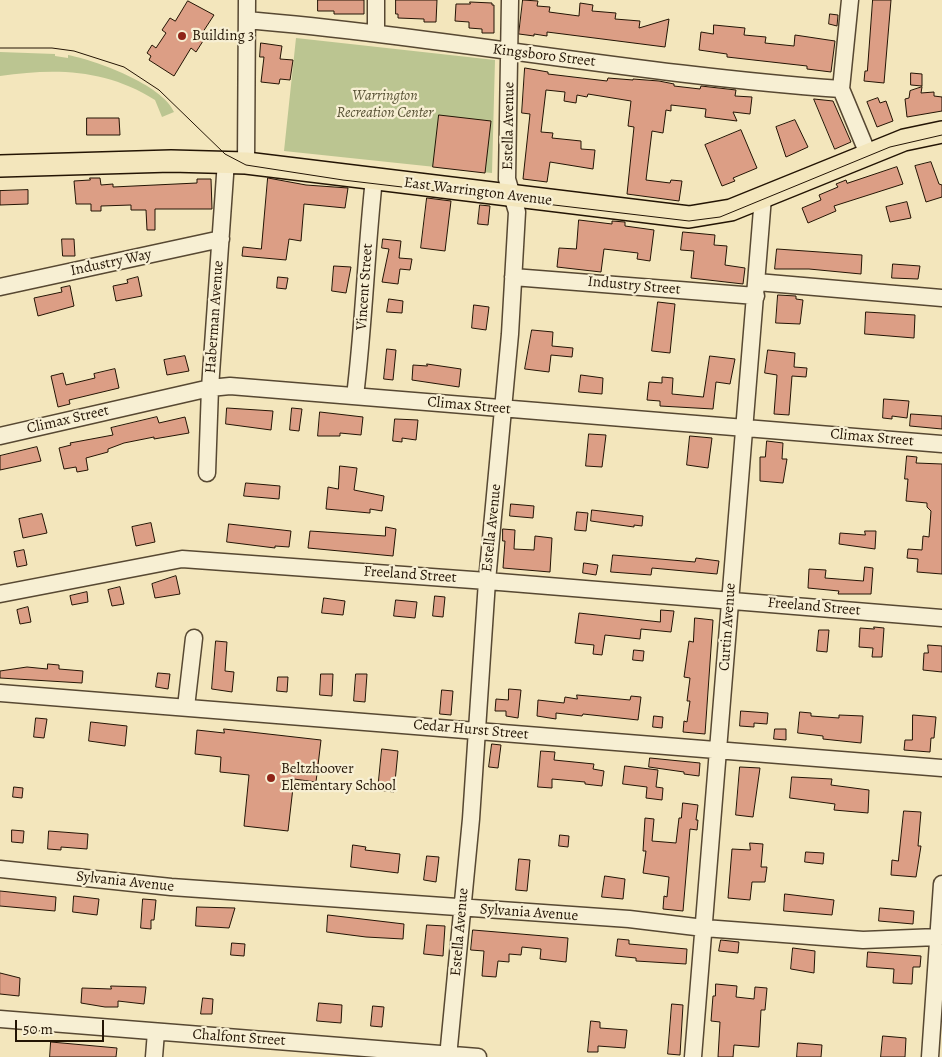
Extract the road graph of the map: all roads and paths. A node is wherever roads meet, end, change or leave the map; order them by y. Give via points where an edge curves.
1 (247, 0) edge
2 (376, 0) edge
3 (510, 0) edge
4 (850, 0) edge
5 (247, 20) junction
6 (376, 33) junction
7 (510, 53) junction
8 (842, 89) junction
9 (942, 132) edge
10 (868, 154) junction
11 (236, 162) junction
12 (0, 166) edge
13 (374, 179) junction
14 (513, 196) junction
15 (763, 197) junction
16 (221, 239) junction
17 (513, 277) junction
18 (0, 287) edge
19 (756, 289) junction
20 (942, 298) edge
21 (210, 388) junction
22 (356, 396) junction
23 (502, 409) junction
24 (745, 427) junction
25 (0, 436) edge
26 (942, 444) edge
27 (207, 473) dead end
28 (487, 581) junction
29 (0, 594) edge
30 (730, 600) junction
31 (942, 618) edge
32 (194, 638) dead end
33 (0, 693) edge
34 (186, 707) junction
35 (478, 730) junction
36 (720, 750) junction
37 (942, 768) edge
38 (0, 869) edge
39 (942, 884) edge
40 (461, 909) junction
41 (704, 928) junction
42 (938, 938) junction
43 (938, 1012) edge
44 (0, 1019) edge
45 (156, 1032) junction
46 (448, 1056) edge
47 (154, 1057) edge
48 (478, 1057) edge
49 (693, 1057) edge
50 (930, 1057) edge

1 - 5 street, Haberman Avenue
2 - 6 street
3 - 7 street, Estella Avenue
4 - 8 street
5 - 6 street, Kingsboro Street
5 - 11 street, Haberman Avenue
6 - 7 street, Kingsboro Street
7 - 8 street, Kingsboro Street
7 - 14 street, Estella Avenue via 508,178
8 - 10 street
9 - 10 main road, East Warrington Avenue via 904,140
10 - 15 main road, East Warrington Avenue
11 - 12 main road, East Warrington Avenue
11 - 13 main road, East Warrington Avenue
11 - 16 street, Haberman Avenue
13 - 14 main road, East Warrington Avenue
13 - 22 street, Vincent Street
14 - 15 main road, East Warrington Avenue via 689,217 708,216
14 - 17 street, Estella Avenue via 517,212
15 - 19 street, Curtin Avenue
16 - 18 street, Industry Way
16 - 21 street, Haberman Avenue
17 - 19 street, Industry Street
17 - 23 street, Estella Avenue
19 - 20 street, Industry Street
19 - 24 street, Curtin Avenue
21 - 22 street, Climax Street via 230,386
21 - 25 street, Climax Street
21 - 27 street, Haberman Avenue
22 - 23 street, Climax Street
23 - 24 street, Climax Street
23 - 28 street, Estella Avenue
24 - 26 street, Climax Street
24 - 30 street, Curtin Avenue
28 - 29 street, Freeland Street via 182,559
28 - 30 street, Freeland Street
28 - 35 street, Estella Avenue
30 - 31 street, Freeland Street
30 - 36 street, Curtin Avenue
32 - 34 street
33 - 34 street, Cedar Hurst Street
34 - 35 street, Cedar Hurst Street
35 - 36 street, Cedar Hurst Street
35 - 40 street, Estella Avenue
36 - 37 street, Cedar Hurst Street
36 - 41 street, Curtin Avenue
38 - 40 street, Sylvania Avenue via 171,887 331,896
39 - 42 street
40 - 41 street, Sylvania Avenue via 629,919
40 - 46 street, Estella Avenue
41 - 42 street, Sylvania Avenue via 863,940
41 - 49 street, Curtin Avenue
42 - 43 street
43 - 50 street
44 - 45 street, Chalfont Street
45 - 46 street, Chalfont Street
45 - 47 street
46 - 48 street, Chalfont Street

